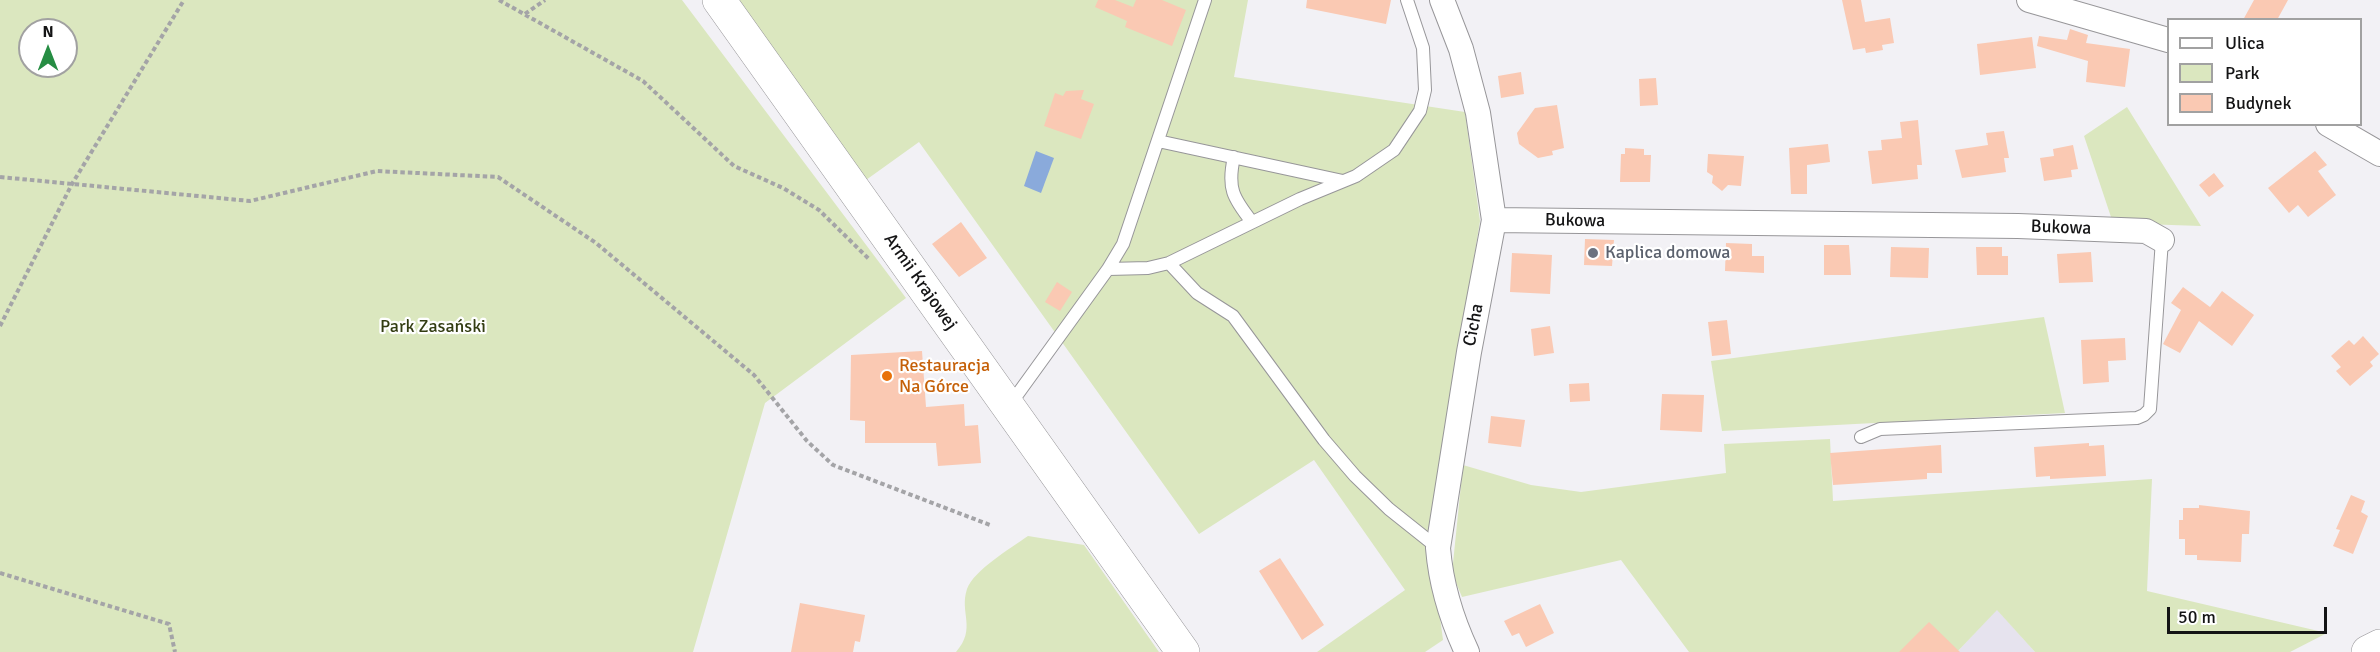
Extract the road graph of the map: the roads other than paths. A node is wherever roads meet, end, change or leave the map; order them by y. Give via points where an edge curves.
1 (719, 0) edge
2 (1205, 0) edge
3 (1407, 0) edge
4 (1442, 0) edge
5 (2029, 0) edge
6 (2167, 39) edge
7 (2331, 126) edge
8 (1158, 141) junction
9 (2380, 154) edge
10 (1233, 157) junction
11 (1343, 182) junction
12 (1494, 220) junction
13 (1252, 222) junction
14 (2162, 240) joint
15 (1169, 262) junction
16 (1108, 269) junction
17 (1008, 407) junction
18 (1861, 437) dead end
19 (1437, 548) junction
20 (1182, 652) edge
21 (1467, 652) edge

1 - 17 street, Armii Krajowej
2 - 8 lane
3 - 11 lane via 1423,48 1425,90 1420,111 1394,150
4 - 12 street, Cicha via 1461,49 1478,113
5 - 6 street
7 - 9 street
8 - 10 lane
8 - 16 lane via 1123,244
10 - 11 lane
10 - 13 lane via 1229,178 1232,192
11 - 13 lane
12 - 14 street, Bukowa via 2018,226 2146,231
12 - 19 street, Cicha via 1468,352
13 - 15 lane
14 - 18 lane, Bukowa via 2150,409 2145,415 1880,429
15 - 16 lane via 1148,268
15 - 19 lane via 1197,293 1233,316 1355,476
16 - 17 lane
17 - 20 street, Armii Krajowej
19 - 21 street, Cicha via 1451,614

